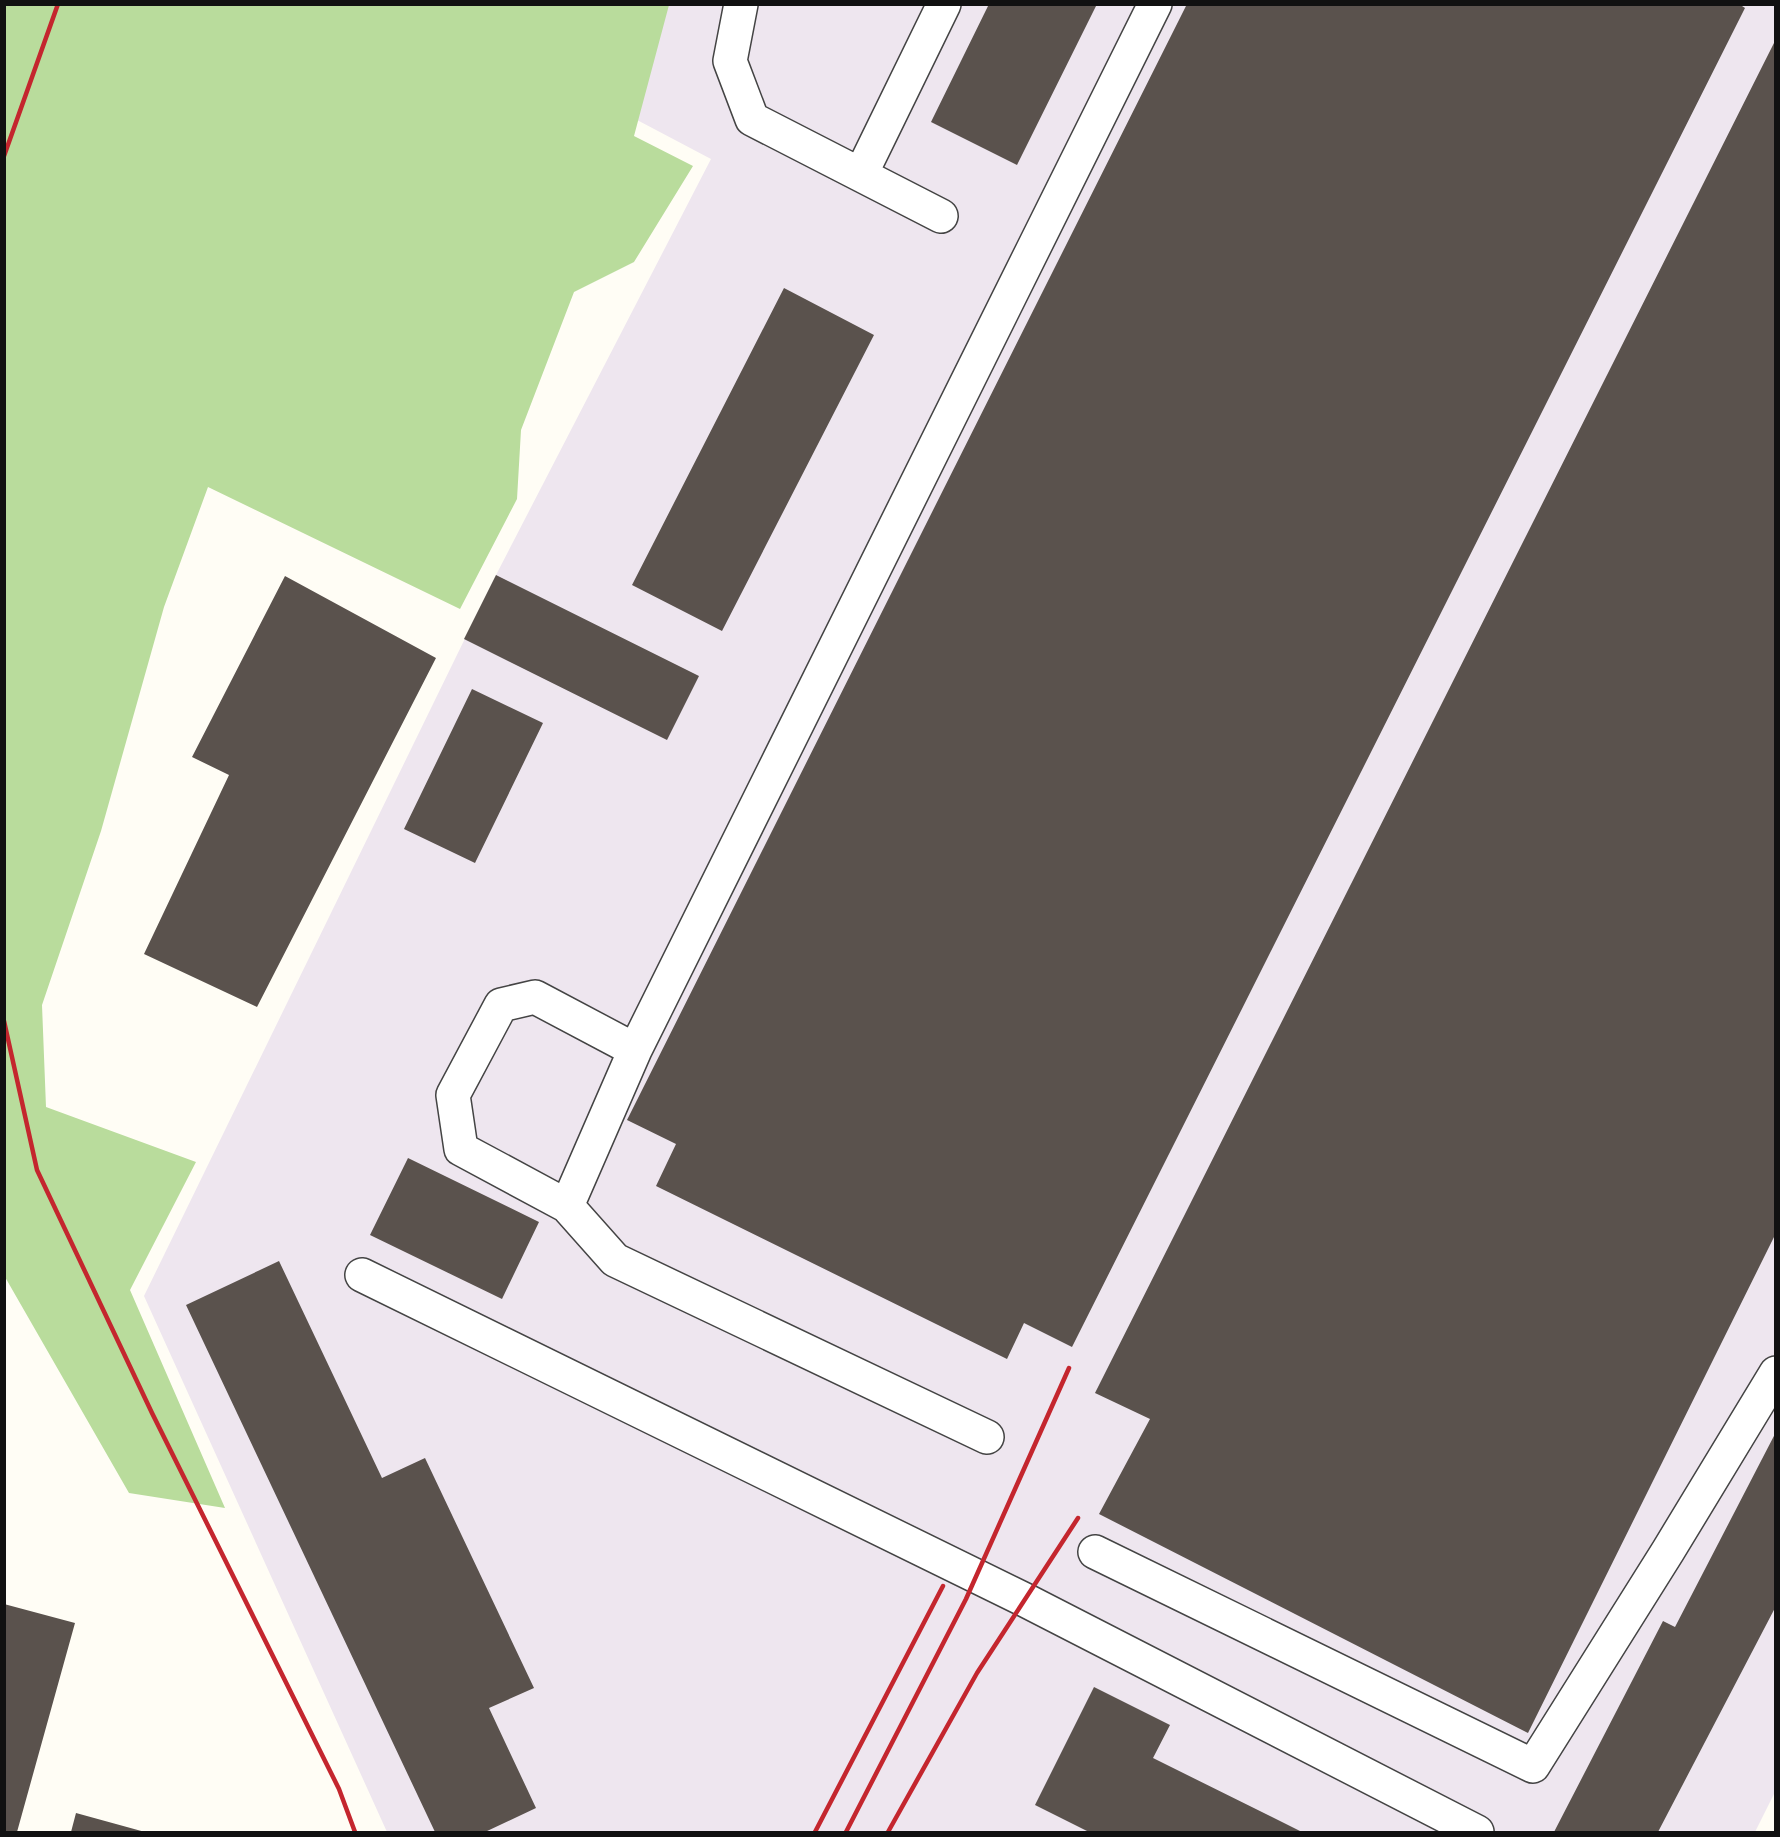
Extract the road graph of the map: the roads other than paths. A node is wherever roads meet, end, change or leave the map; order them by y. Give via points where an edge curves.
1 (741, 4) edge
2 (944, 4) edge
3 (1155, 4) edge
4 (861, 174) junction
5 (942, 216) dead end
6 (635, 1050) junction
7 (567, 1206) junction
8 (362, 1275) dead end
9 (1776, 1373) edge
10 (987, 1437) dead end
11 (1095, 1552) dead end
12 (1477, 1833) edge

1 - 4 lane via 730,61 752,119
2 - 4 lane
3 - 6 lane
4 - 5 lane
6 - 7 lane
6 - 7 lane via 535,997 501,1005 453,1095 461,1149
7 - 10 lane via 615,1260
8 - 12 lane via 1025,1600
9 - 11 lane via 1533,1766

